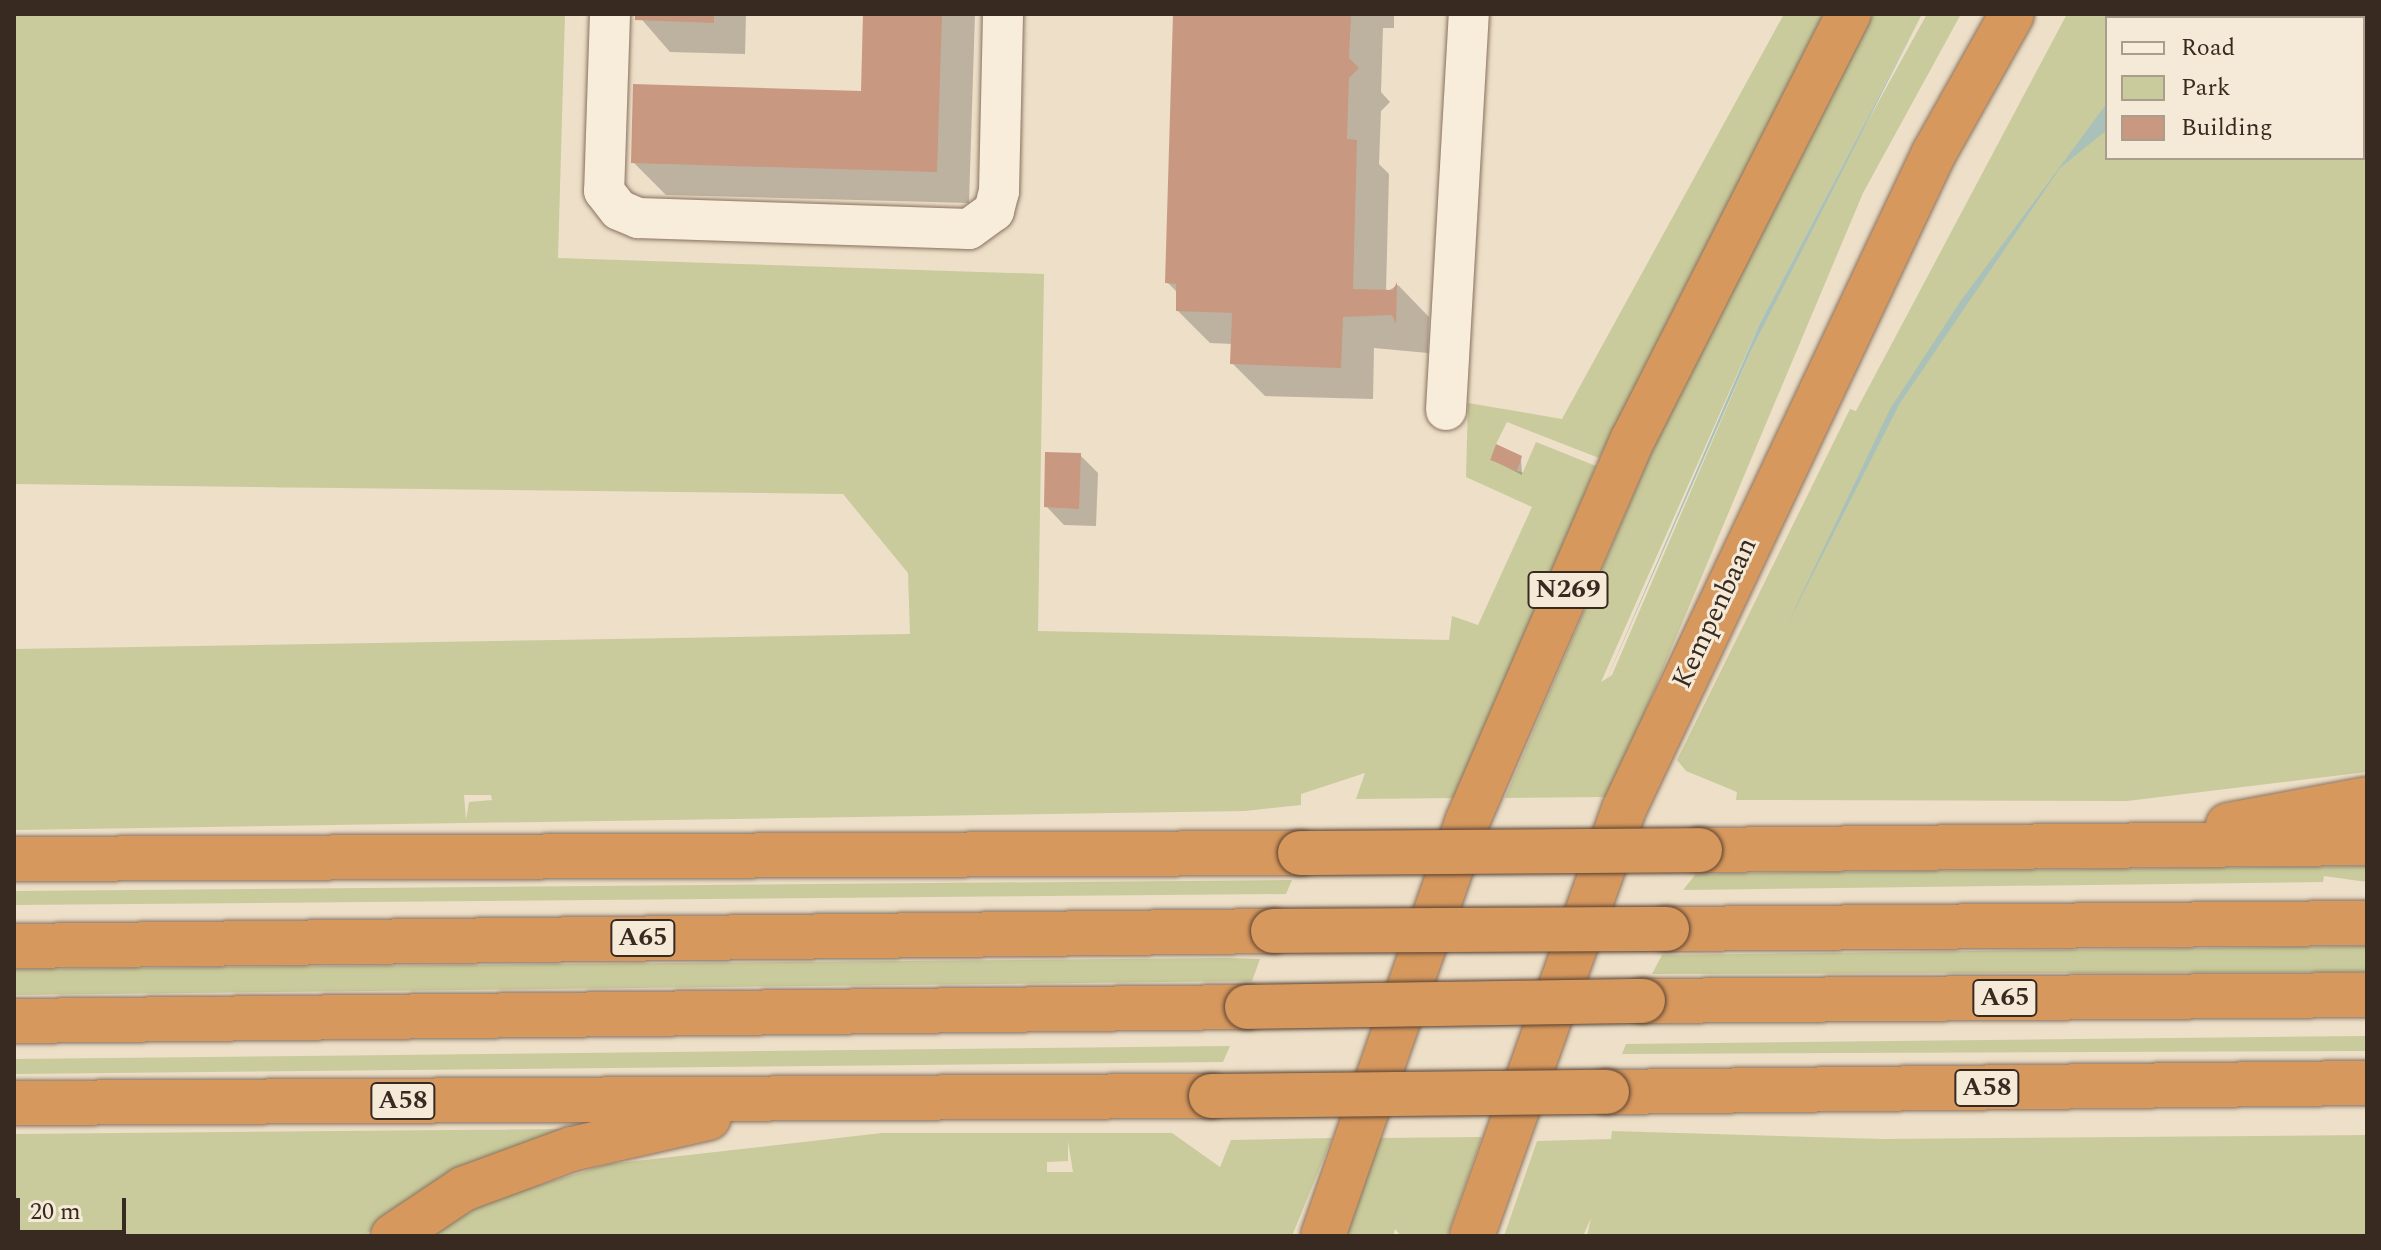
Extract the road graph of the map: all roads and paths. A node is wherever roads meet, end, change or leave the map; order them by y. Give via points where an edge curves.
1 (610, 14) edge
2 (1003, 14) edge
3 (1469, 14) edge
4 (1849, 14) edge
5 (2012, 14) edge
6 (1446, 410) dead end
7 (2367, 799) edge
8 (2367, 843) edge
9 (2124, 846) junction
10 (14, 859) edge
11 (2367, 923) edge
12 (14, 946) edge
13 (2367, 995) edge
14 (14, 1021) edge
15 (2367, 1083) edge
16 (792, 1099) junction
17 (14, 1103) edge
18 (393, 1236) edge
19 (1323, 1236) edge
20 (1472, 1236) edge

1 - 2 lane via 604,191 619,210 638,218 969,229 994,211 999,191
3 - 6 lane
4 - 19 highway, N269 via 1633,439 1467,822
5 - 20 highway, Kempenbaan via 1934,153 1624,809
7 - 9 highway
8 - 9 highway
9 - 10 highway, bridge
11 - 12 highway, A65, bridge
13 - 14 highway, A65, bridge
15 - 16 highway, A58, bridge
16 - 17 highway, A58
16 - 18 highway, A58 via 572,1149 463,1189

